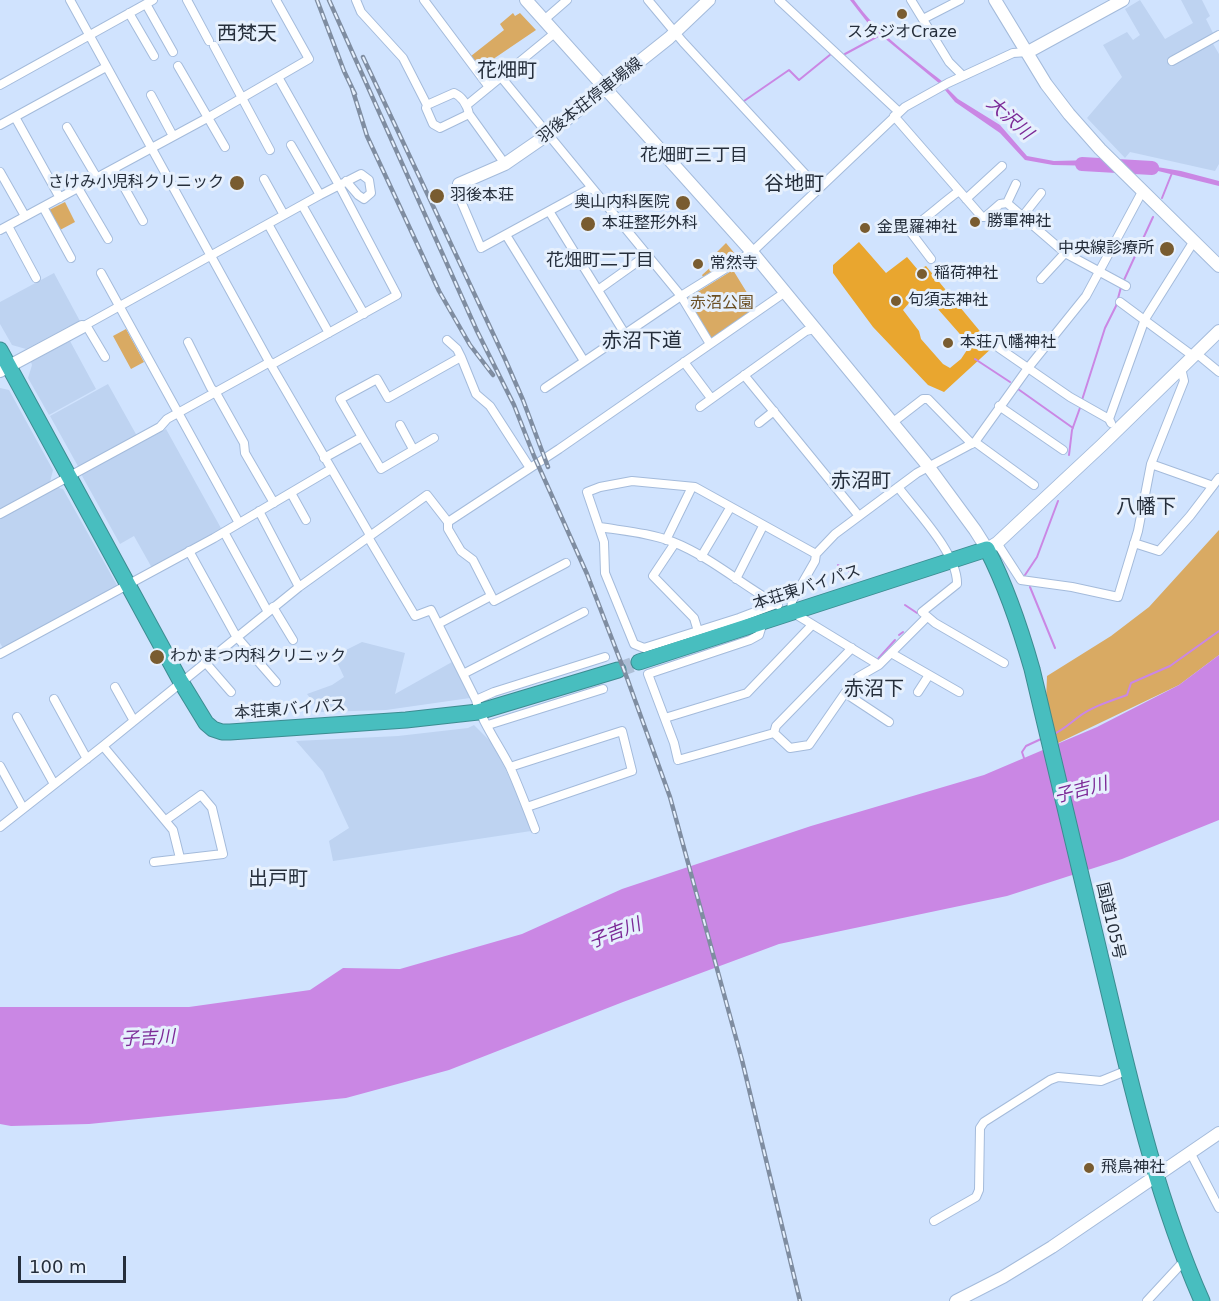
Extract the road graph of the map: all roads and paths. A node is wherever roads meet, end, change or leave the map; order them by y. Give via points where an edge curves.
1 (70, 0) edge
2 (187, 0) edge
3 (276, 0) edge
4 (356, 0) edge
5 (424, 0) edge
6 (526, 0) edge
7 (567, 0) edge
8 (648, 0) edge
9 (709, 0) edge
10 (779, 0) edge
11 (911, 0) edge
12 (960, 0) edge
13 (995, 0) edge
14 (1123, 0) edge
15 (149, 2) edge
16 (129, 13) junction
17 (922, 19) junction
18 (544, 20) junction
19 (556, 32) junction
20 (675, 33) junction
21 (1219, 34) edge
22 (88, 35) junction
23 (172, 52) dead end
24 (1028, 52) junction
25 (154, 56) dead end
26 (1172, 61) dead end
27 (178, 66) dead end
28 (106, 67) junction
29 (963, 76) junction
30 (278, 77) junction
31 (501, 77) junction
32 (0, 85) edge
33 (489, 87) junction
34 (606, 89) junction
35 (152, 94) dead end
36 (242, 98) junction
37 (427, 105) junction
38 (467, 105) junction
39 (469, 114) junction
40 (897, 114) junction
41 (15, 117) junction
42 (208, 117) junction
43 (0, 125) edge
44 (67, 127) dead end
45 (547, 135) junction
46 (173, 136) junction
47 (291, 146) dead end
48 (225, 147) dead end
49 (152, 148) junction
50 (270, 150) dead end
51 (505, 164) junction
52 (1002, 166) dead end
53 (114, 169) junction
54 (0, 172) edge
55 (97, 178) junction
56 (264, 179) dead end
57 (342, 183) junction
58 (459, 184) joint
59 (1016, 184) dead end
60 (78, 188) junction
61 (591, 188) junction
62 (818, 188) junction
63 (1143, 190) junction
64 (959, 191) junction
65 (1041, 193) dead end
66 (320, 195) junction
67 (60, 198) junction
68 (966, 199) junction
69 (1007, 203) junction
70 (302, 205) junction
71 (43, 207) junction
72 (549, 211) junction
73 (284, 215) junction
74 (25, 216) junction
75 (1022, 217) junction
76 (143, 221) dead end
77 (268, 224) junction
78 (4, 228) edge
79 (506, 235) junction
80 (108, 238) dead end
81 (1194, 241) junction
82 (752, 252) junction
83 (1065, 253) junction
84 (212, 255) junction
85 (647, 255) junction
86 (71, 258) dead end
87 (931, 259) dead end
88 (1219, 266) edge
89 (1098, 272) junction
90 (101, 273) dead end
91 (36, 278) dead end
92 (1041, 279) dead end
93 (1126, 286) dead end
94 (598, 290) junction
95 (784, 293) junction
96 (681, 296) junction
97 (1120, 302) dead end
98 (120, 306) junction
99 (364, 314) junction
100 (1145, 319) junction
101 (84, 326) junction
102 (814, 329) junction
103 (1219, 331) edge
104 (328, 333) junction
105 (625, 334) junction
106 (447, 340) dead end
107 (188, 342) dead end
108 (710, 344) junction
109 (999, 348) dead end
110 (0, 351) edge
111 (1195, 354) junction
112 (105, 357) dead end
113 (461, 357) junction
114 (584, 361) junction
115 (684, 362) junction
116 (271, 364) junction
117 (1028, 368) junction
118 (1181, 368) junction
119 (4, 369) edge
120 (1219, 372) edge
121 (744, 375) junction
122 (545, 388) dead end
123 (216, 393) junction
124 (711, 398) junction
125 (999, 406) junction
126 (700, 407) dead end
127 (774, 411) junction
128 (178, 413) junction
129 (1109, 419) junction
130 (759, 423) dead end
131 (892, 423) junction
132 (400, 426) dead end
133 (1115, 432) junction
134 (362, 436) junction
135 (434, 438) dead end
136 (974, 443) junction
137 (413, 449) junction
138 (1064, 450) dead end
139 (324, 458) junction
140 (1151, 464) junction
141 (928, 466) junction
142 (530, 468) junction
143 (331, 469) junction
144 (68, 477) junction
145 (1219, 478) edge
146 (1034, 485) dead end
147 (1213, 486) junction
148 (692, 487) junction
149 (898, 487) junction
150 (291, 493) junction
151 (274, 503) junction
152 (730, 508) junction
153 (259, 511) junction
154 (0, 514) edge
155 (860, 516) junction
156 (306, 520) dead end
157 (448, 522) junction
158 (240, 523) junction
159 (763, 526) junction
160 (600, 527) junction
161 (224, 532) junction
162 (369, 536) junction
163 (666, 540) junction
164 (675, 543) junction
165 (1134, 543) junction
166 (992, 546) junction
167 (189, 551) junction
168 (816, 554) junction
169 (701, 556) junction
170 (953, 562) junction
171 (566, 563) dead end
172 (736, 579) junction
173 (129, 584) junction
174 (299, 587) junction
175 (491, 596) junction
176 (776, 604) junction
177 (270, 609) junction
178 (791, 611) junction
179 (584, 612) dead end
180 (927, 617) junction
181 (764, 621) junction
182 (438, 624) junction
183 (812, 626) junction
184 (698, 631) junction
185 (236, 636) junction
186 (293, 640) dead end
187 (852, 648) junction
188 (891, 653) junction
189 (0, 654) edge
190 (605, 657) dead end
191 (205, 662) junction
192 (639, 662) tunnel mouth
193 (1004, 663) dead end
194 (879, 665) junction
195 (618, 670) tunnel mouth
196 (463, 674) junction
197 (929, 675) junction
198 (181, 681) junction
199 (276, 682) dead end
200 (115, 687) dead end
201 (603, 689) dead end
202 (231, 692) dead end
203 (918, 692) dead end
204 (959, 692) dead end
205 (845, 693) junction
206 (54, 699) dead end
207 (477, 706) junction
208 (17, 717) dead end
209 (665, 718) junction
210 (134, 721) junction
211 (889, 722) dead end
212 (488, 725) junction
213 (774, 733) junction
214 (103, 746) junction
215 (87, 759) junction
216 (0, 766) edge
217 (510, 767) junction
218 (54, 784) junction
219 (527, 807) junction
220 (23, 808) junction
221 (166, 820) junction
222 (0, 827) edge
223 (535, 829) dead end
224 (180, 858) junction
225 (154, 862) dead end
226 (1128, 1070) junction
227 (1219, 1133) edge
228 (1190, 1152) junction
229 (1156, 1175) junction
230 (1219, 1208) edge
231 (934, 1221) dead end
232 (1184, 1261) junction
233 (956, 1301) edge
234 (1146, 1301) edge
235 (1202, 1301) edge

1 - 22 street
2 - 36 street
3 - 30 street via 309,59
4 - 37 street via 361,12 404,58
5 - 33 street
6 - 18 street
7 - 18 street
8 - 20 street
9 - 20 street, 羽後本荘停車場線
10 - 40 street
11 - 17 street
12 - 17 street
13 - 24 street
14 - 24 street
15 - 16 street
15 - 23 street
16 - 22 street
16 - 25 street
17 - 29 street via 949,62
18 - 19 street
19 - 31 street
19 - 34 street
20 - 34 street, 羽後本荘停車場線
20 - 62 street
21 - 26 street
22 - 28 street
22 - 32 street
24 - 29 street via 1013,53
24 - 63 street via 1057,100
27 - 42 street
28 - 41 street
28 - 49 street
29 - 40 street
30 - 36 street
30 - 57 street
31 - 33 street
31 - 45 street
33 - 38 street
34 - 45 street, 羽後本荘停車場線
34 - 82 street
35 - 46 street
36 - 42 street
36 - 50 street
37 - 38 street via 454,93
37 - 39 street via 433,124 440,128
38 - 39 street
39 - 51 street
40 - 62 street
40 - 64 street
41 - 43 street
41 - 67 street
42 - 46 street
42 - 48 street
44 - 55 street
45 - 51 street, 羽後本荘停車場線
45 - 61 street
46 - 49 street
47 - 66 street
49 - 53 street
49 - 84 street
51 - 58 street, 羽後本荘停車場線
52 - 68 street
53 - 55 street
53 - 76 street
54 - 74 street
55 - 60 street
56 - 73 street
57 - 66 street
57 - 99 street via 397,295
58 - 79 street via 458,194 481,248
59 - 69 street
60 - 67 street
60 - 80 street
61 - 72 street
61 - 85 street
62 - 82 street
63 - 81 street
63 - 89 street
64 - 68 street
64 - 87 street via 909,230
65 - 75 street
66 - 70 street
67 - 71 street
68 - 69 street via 982,217
69 - 75 street
70 - 73 street
70 - 99 street
71 - 74 street
71 - 86 street
72 - 79 street
72 - 94 street
73 - 77 street
74 - 78 street
75 - 83 street
77 - 84 street
77 - 104 street
78 - 91 street
79 - 114 street
81 - 88 street
81 - 100 street
82 - 95 street
82 - 96 street
83 - 89 street
83 - 92 street
84 - 98 street
84 - 116 street
85 - 94 street
85 - 96 street
89 - 93 street
89 - 117 street via 1086,296
90 - 98 street
94 - 105 street
95 - 102 street
95 - 108 street
96 - 105 street
96 - 108 street
97 - 100 street
98 - 101 street
98 - 128 street
99 - 104 street
100 - 111 street
100 - 129 street
101 - 112 street
101 - 119 street
102 - 121 street
102 - 131 street
103 - 111 street
104 - 116 street
105 - 114 street
106 - 113 street
107 - 123 street
108 - 115 street
109 - 117 street
110 - 119 highway, 本荘東バイパス
111 - 118 street
111 - 120 street
113 - 134 street via 388,398 377,379 340,399
113 - 142 street via 476,394 490,406
114 - 122 street
115 - 124 street
115 - 142 street
116 - 123 street
116 - 139 street
117 - 125 street
117 - 129 street
118 - 133 street
118 - 140 street via 1184,381
119 - 144 highway, 本荘東バイパス
121 - 124 street
121 - 127 street
123 - 128 street
123 - 151 street
124 - 126 street
125 - 136 street
125 - 138 street
127 - 130 street
127 - 155 street
128 - 144 street via 160,427
128 - 158 street
129 - 133 street
131 - 136 street via 928,399
131 - 141 street
132 - 137 street
133 - 166 street
134 - 137 street via 381,470
134 - 139 street
135 - 137 street
136 - 141 street
136 - 146 street
139 - 143 street
140 - 147 street
140 - 165 street
141 - 149 street
141 - 166 street via 975,530
142 - 157 street
143 - 150 street
143 - 162 street
144 - 154 street
144 - 173 highway, 本荘東バイパス
145 - 147 street
147 - 165 street via 1159,551
148 - 152 street
148 - 160 street via 632,481 587,492
148 - 163 street
149 - 155 street
149 - 170 street
150 - 151 street
150 - 156 street
151 - 153 street
152 - 159 street
152 - 169 street
153 - 158 street
153 - 174 street
155 - 168 street
157 - 162 street via 427,495
157 - 175 street via 448,529 461,550 473,560
158 - 161 street
159 - 168 street
159 - 172 street
160 - 163 street
160 - 184 street via 605,573 634,644 644,648
161 - 167 street
161 - 177 street
162 - 174 street
162 - 182 street via 415,616 431,610
163 - 164 street
164 - 169 street
164 - 184 street via 653,576 694,618
165 - 166 street via 1118,597 1021,580
166 - 170 highway, 本荘東バイパス
166 - 226 highway, 国道105号 via 1032,669
167 - 173 street
167 - 185 street
168 - 178 street via 792,601
169 - 172 street
170 - 178 highway, 本荘東バイパス
170 - 180 street via 957,584 922,612
171 - 175 street via 494,601
172 - 176 street
173 - 189 street
173 - 198 highway, 本荘東バイパス
174 - 177 street
175 - 182 street
176 - 178 street
176 - 184 street
177 - 185 street
177 - 186 street
178 - 181 highway, 本荘東バイパス
178 - 183 street
179 - 196 street
180 - 188 street
180 - 193 street
181 - 192 highway, 本荘東バイパス
181 - 209 street via 759,635 750,640 648,674
182 - 196 street
183 - 187 street
183 - 209 street via 747,693
185 - 191 street
185 - 199 street
187 - 194 street
187 - 213 street via 776,726
188 - 194 street
188 - 197 street
190 - 207 street via 494,692
191 - 198 street
191 - 202 street
194 - 205 street via 858,677
195 - 207 highway, 本荘東バイパス
196 - 207 street
197 - 203 street
197 - 204 street
198 - 207 highway, 本荘東バイパス via 206,723 222,732 394,721
198 - 210 street
200 - 210 street
201 - 212 street
205 - 211 street
205 - 213 street via 809,745 790,748
206 - 215 street
207 - 212 street
208 - 218 street
209 - 213 street via 678,760
210 - 214 street
212 - 217 street
214 - 215 street
214 - 221 street
215 - 218 street
216 - 220 street
217 - 219 street
217 - 219 street via 622,731 632,771
218 - 220 street
219 - 223 street
220 - 222 street
221 - 224 street via 173,830
221 - 224 street via 201,795 212,808 223,854
224 - 225 street
226 - 229 highway, 国道105号
226 - 231 street via 1101,1080 1058,1077 984,1122 980,1128 976,1197
227 - 228 street
228 - 229 street
228 - 230 street
229 - 232 highway, 国道105号
229 - 233 street via 1052,1247
232 - 234 street
232 - 235 highway, 国道105号

